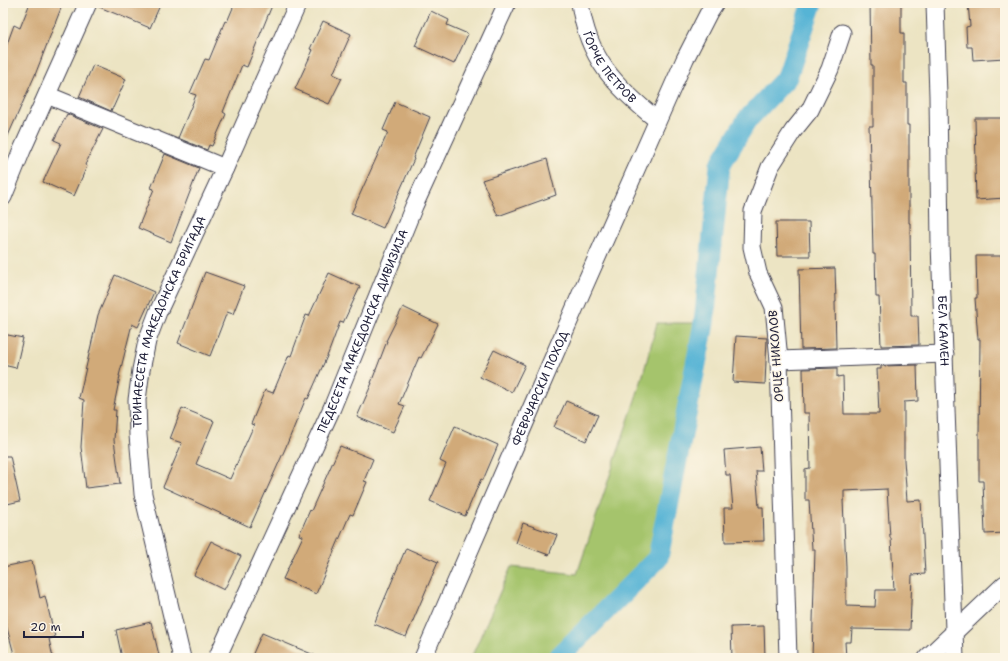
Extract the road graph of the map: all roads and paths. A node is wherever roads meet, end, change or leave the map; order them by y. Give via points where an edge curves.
1 (88, 3) edge
2 (298, 3) edge
3 (507, 3) edge
4 (580, 3) edge
5 (715, 3) edge
6 (935, 3) edge
7 (842, 33) dead end
8 (47, 95) junction
9 (658, 120) junction
10 (225, 168) junction
11 (3, 197) edge
12 (945, 354) junction
13 (778, 360) junction
14 (1005, 584) edge
15 (954, 632) junction
16 (182, 658) edge
17 (217, 658) edge
18 (423, 658) edge
19 (788, 658) edge
20 (927, 658) edge
21 (955, 658) edge

1 - 8 street
2 - 10 street, ТРИНАЕСЕТА МАКЕДОНСКА БРИГАДА
3 - 17 street, ПЕДЕСЕТА МАКЕДОНСКА ДИВИЗИЈА via 414,206 332,408
4 - 9 street, ЃОРЧЕ ПЕТРОВ via 594,53 623,91
5 - 9 street, ФЕВРУАРСКИ ПОХОД via 685,59
6 - 12 street, БЕЛ КАМЕН
7 - 13 street, ОРЦЕ НИКОЛОВ via 830,69 810,110 770,167 753,211 752,247 758,273 774,307
8 - 10 street
8 - 11 street
9 - 18 street, ФЕВРУАРСКИ ПОХОД
10 - 16 street, ТРИНАЕСЕТА МАКЕДОНСКА БРИГАДА via 147,340 137,400 143,494
12 - 13 street
12 - 15 street, БЕЛ КАМЕН
13 - 19 street, ОРЦЕ НИКОЛОВ
14 - 15 street
15 - 20 street
15 - 21 street, БЕЛ КАМЕН

